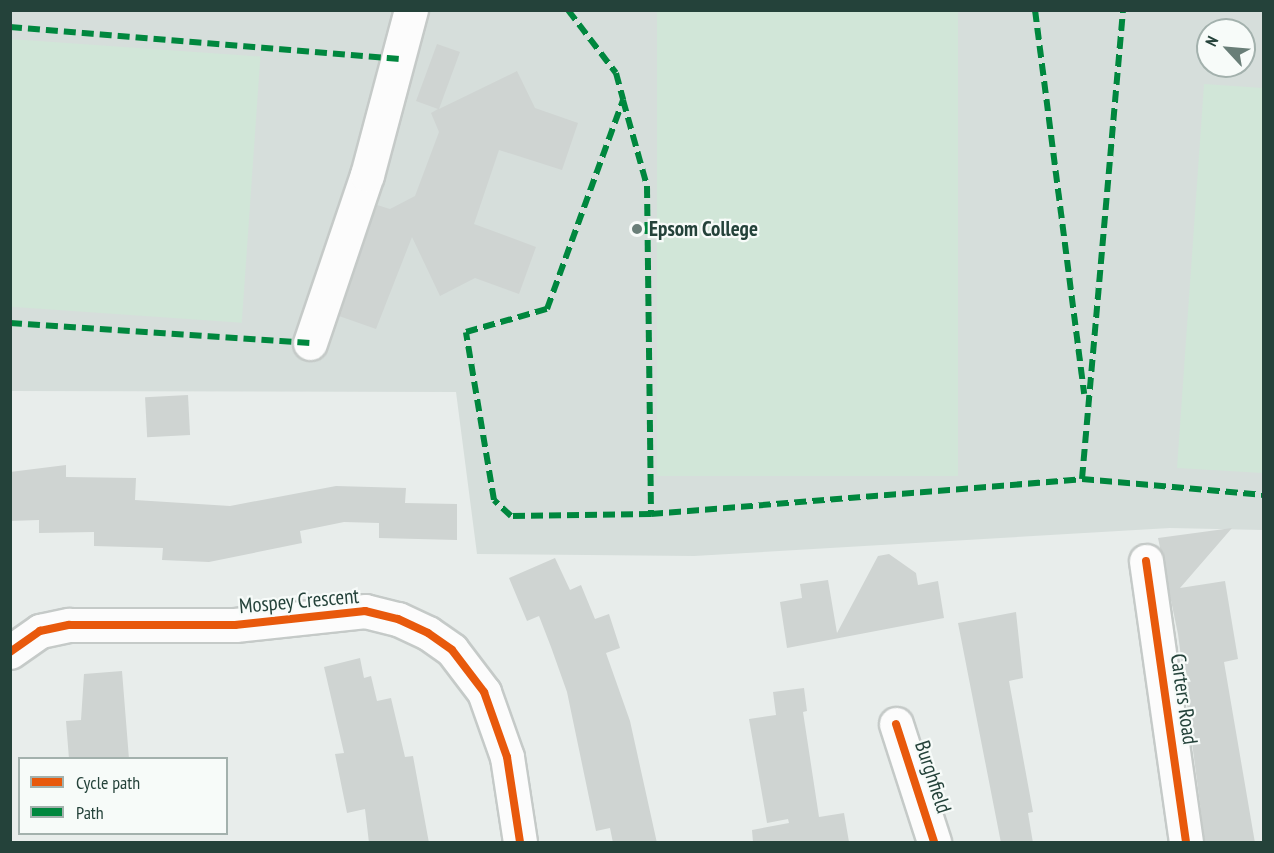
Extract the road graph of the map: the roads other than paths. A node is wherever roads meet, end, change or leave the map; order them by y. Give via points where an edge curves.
1 (411, 10) edge
2 (310, 344) dead end
3 (1146, 561) dead end
4 (10, 652) edge
5 (896, 724) dead end
6 (520, 843) edge
7 (934, 843) edge
8 (1186, 843) edge

1 - 2 street via 367,175
3 - 8 street, Carters Road
4 - 6 street, Mospey Crescent via 40,631 69,625 235,625 365,610 398,619 429,633 452,650 484,692 507,757
5 - 7 street, Burghfield

